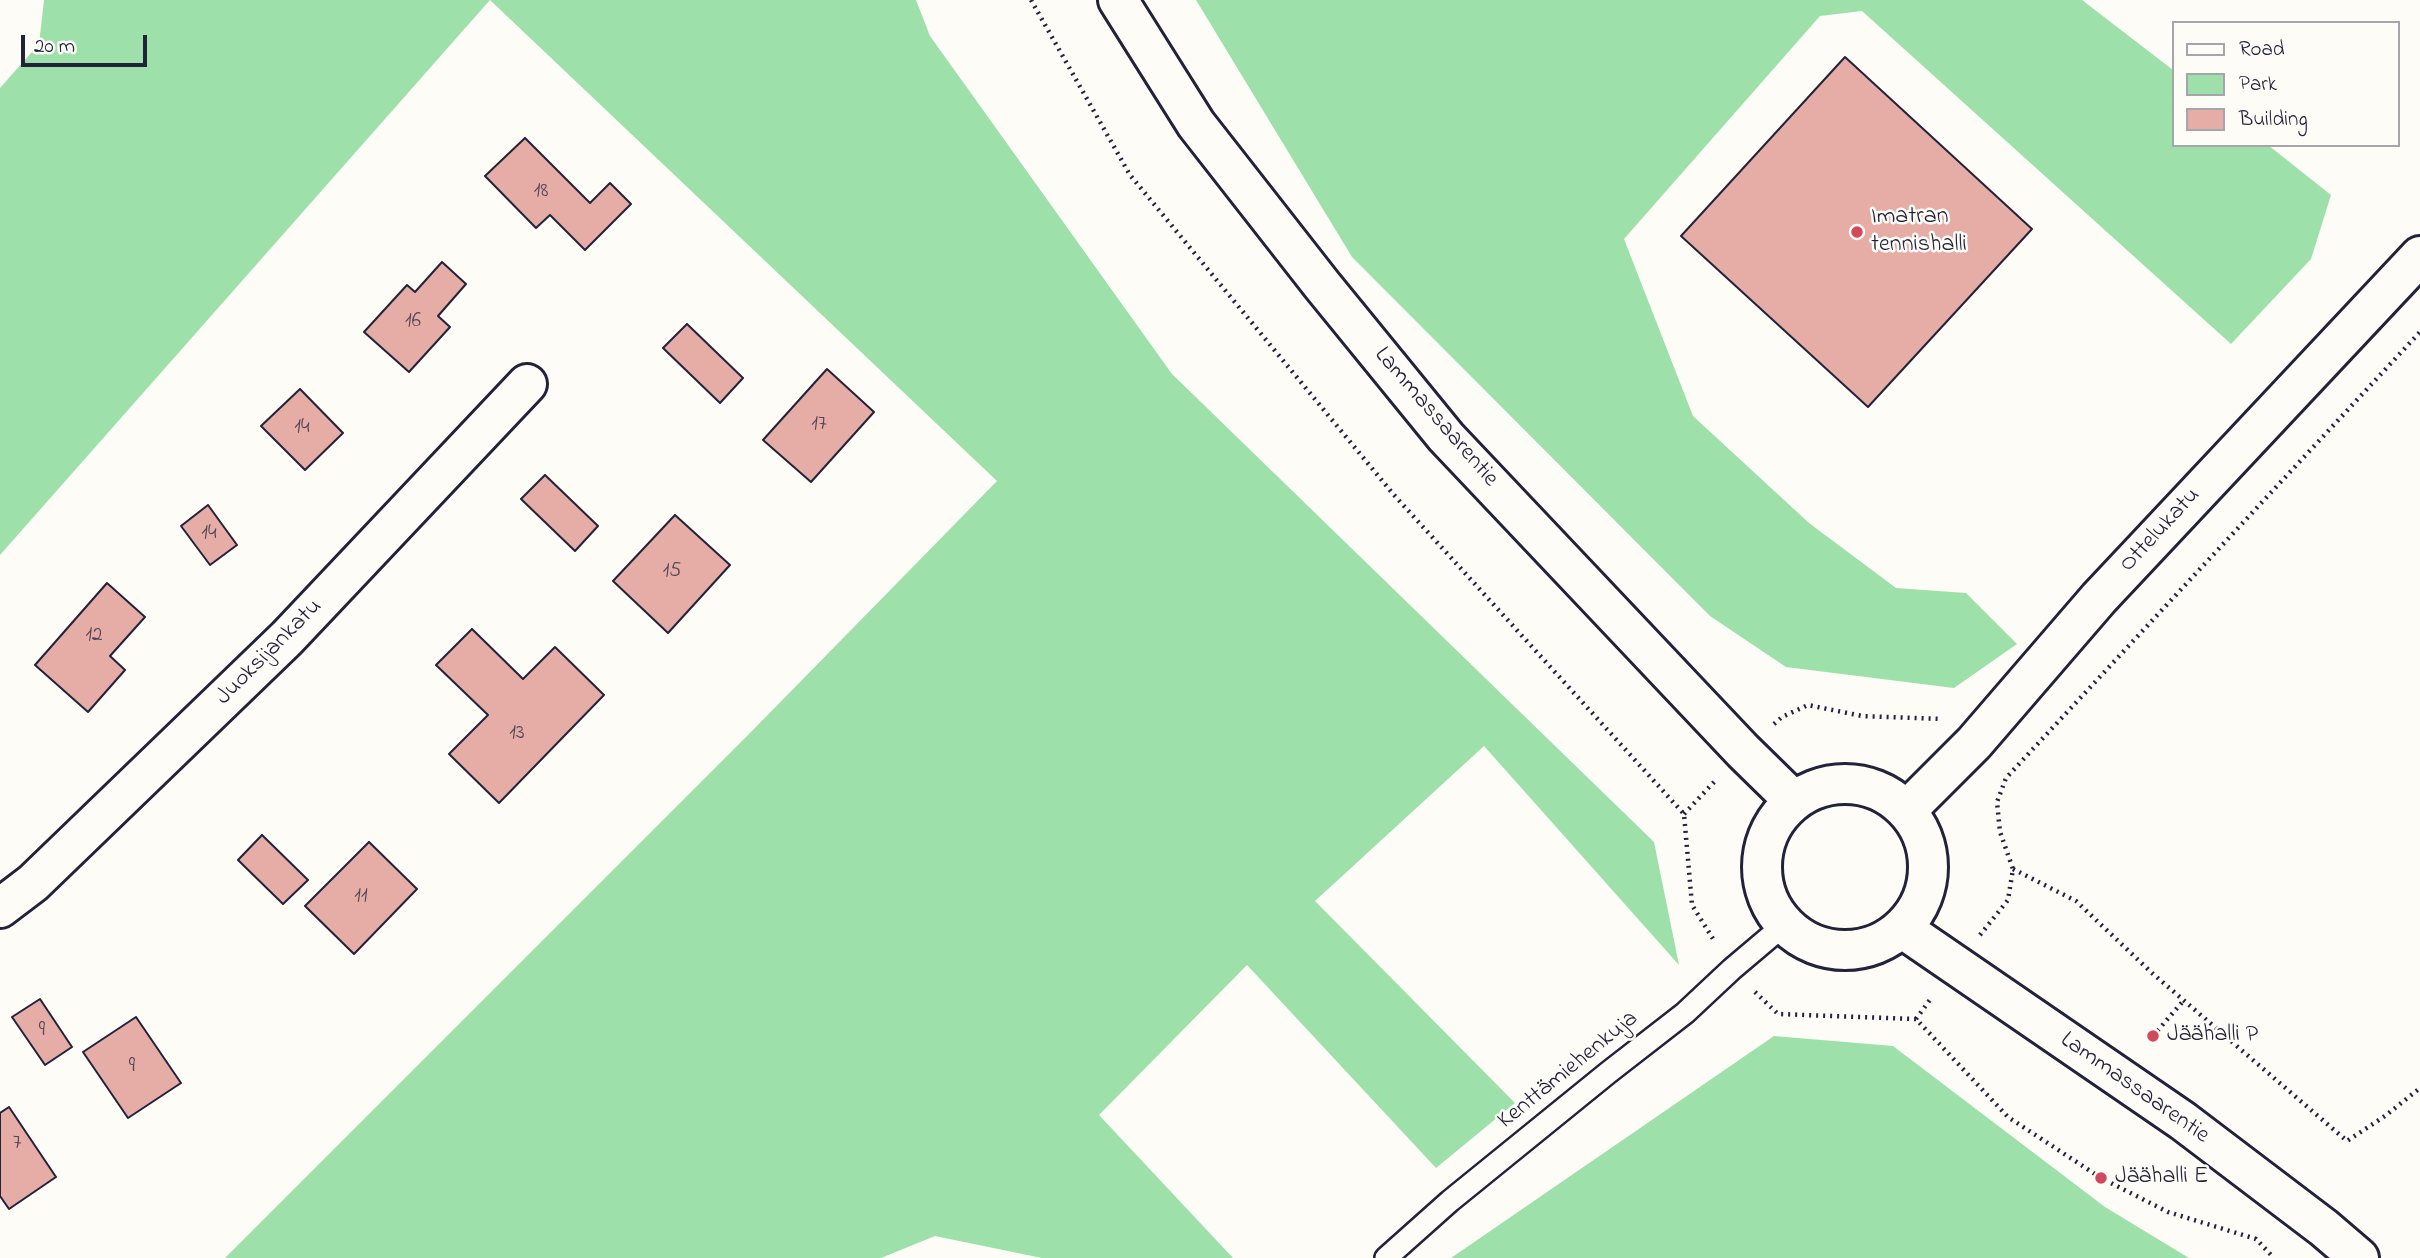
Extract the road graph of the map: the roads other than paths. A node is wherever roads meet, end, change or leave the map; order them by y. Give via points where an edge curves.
1 (1118, 0) edge
2 (2420, 256) edge
3 (527, 384) dead end
4 (1794, 801) junction
5 (1907, 810) junction
6 (0, 908) edge
7 (1784, 925) junction
8 (1903, 929) junction
9 (1386, 1258) edge
10 (2359, 1258) edge

1 - 4 street, Lammassaarentie via 1196,124 1446,437
2 - 5 street, Ottelukatu via 2099,598 1974,743
3 - 6 street, Juoksijankatu via 287,638 33,883
4 - 5 street via 1822,787 1853,784 1882,792
4 - 7 street via 1777,818 1761,861 1770,906
5 - 8 street via 1924,838 1929,871 1922,902
7 - 8 street via 1811,944 1843,952 1875,946
7 - 9 lane, Kenttämiehenkuja via 1685,1013 1450,1200
8 - 10 street, Lammassaarentie via 2183,1121

